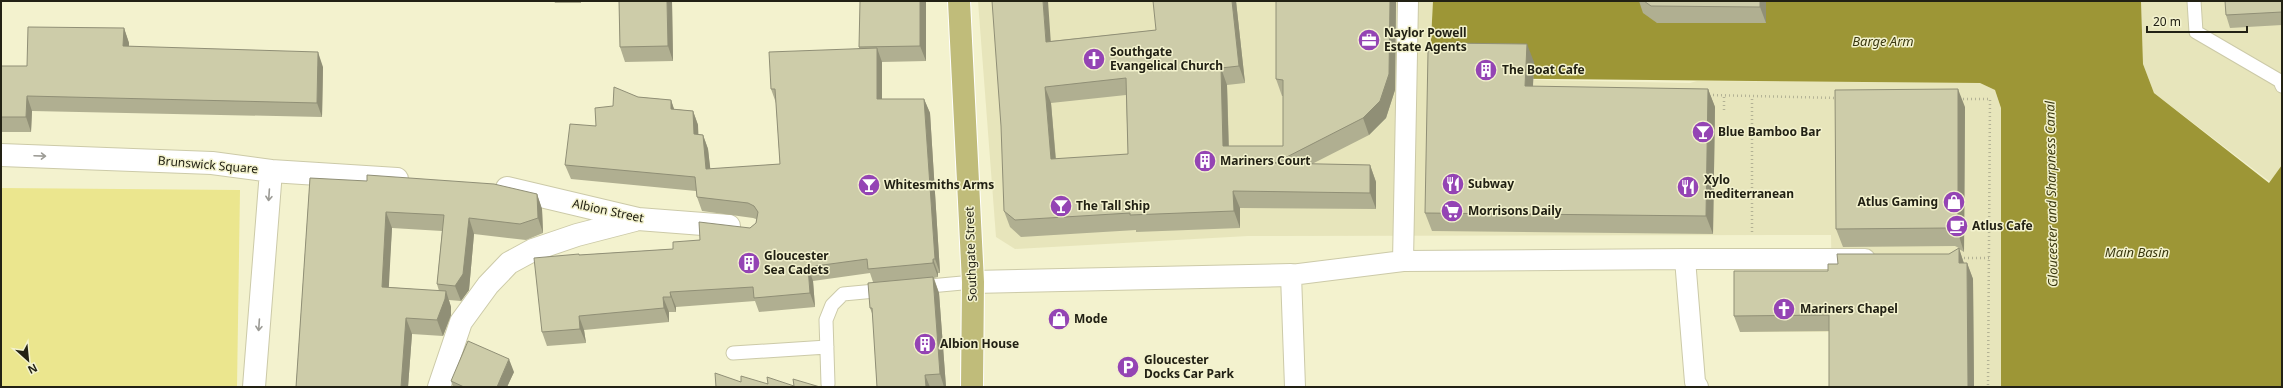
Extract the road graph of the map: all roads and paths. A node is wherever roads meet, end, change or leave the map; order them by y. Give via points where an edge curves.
1 (959, 1) edge
2 (1408, 1) edge
3 (2194, 1) edge
4 (2282, 86) edge
5 (1708, 96) edge
6 (1724, 96) junction
7 (1752, 96) junction
8 (1839, 98) edge
9 (1958, 99) edge
10 (1724, 110) dead end
11 (1, 154) edge
12 (271, 171) junction
13 (414, 181) edge
14 (486, 186) edge
15 (638, 219) junction
16 (750, 230) edge
17 (1885, 258) edge
18 (1955, 258) edge
19 (1990, 258) junction
20 (1685, 259) junction
21 (1752, 259) junction
22 (1403, 261) junction
23 (1291, 275) junction
24 (973, 282) junction
25 (826, 347) junction
26 (733, 353) dead end
27 (828, 384) dead end
28 (254, 387) edge
29 (438, 387) edge
30 (972, 387) edge
31 (1295, 387) edge
32 (1698, 387) edge
33 (1988, 387) edge

1 - 24 main road, Southgate Street
2 - 22 street
3 - 4 lane via 2196,32 2280,81
5 - 6 path
6 - 7 path
6 - 10 path
7 - 8 path
7 - 21 path
9 - 19 path via 1990,99
11 -> 12 street, Brunswick Square via 212,163
12 - 13 street
12 -> 28 street, Brunswick Square
14 - 15 street, Albion Street via 502,187
15 - 16 street, Albion Street
15 - 29 street via 533,250 508,263 488,284 461,322
17 - 21 street
18 - 19 path
19 - 33 path
20 - 21 street
20 - 22 street
20 - 32 street via 1691,347 1695,382
22 - 23 street
23 - 24 street
23 - 31 street
24 - 25 lane via 843,294 832,305 826,320
24 - 30 main road, Southgate Street
25 - 26 lane
25 - 27 lane

